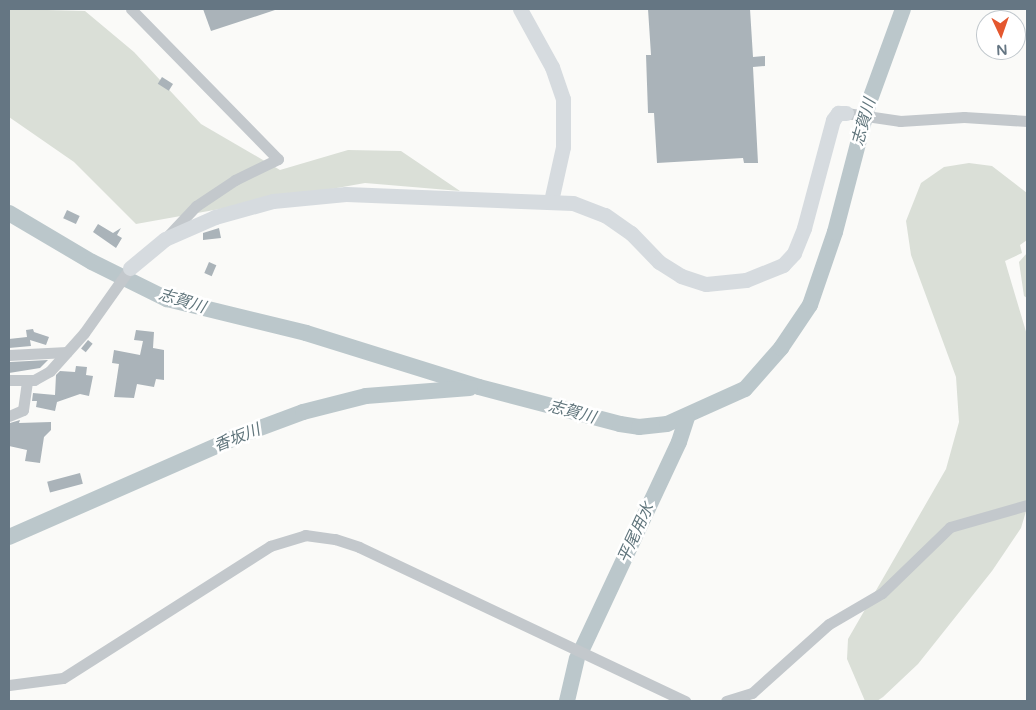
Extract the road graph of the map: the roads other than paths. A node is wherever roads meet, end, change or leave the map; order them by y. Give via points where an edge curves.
1 (131, 9) edge
2 (520, 9) edge
3 (846, 113) joint
4 (1027, 121) edge
5 (552, 201) junction
6 (165, 239) junction
7 (130, 268) joint
8 (67, 352) junction
9 (9, 355) edge
10 (9, 380) edge
11 (27, 380) junction
12 (9, 416) edge
13 (1027, 505) edge
14 (9, 685) edge
15 (685, 701) edge
16 (726, 701) edge

1 - 6 street via 278,159 235,180 196,206
2 - 5 street via 552,67 563,99 563,147
3 - 4 street via 884,120 964,117
3 - 5 street via 838,113 833,120 804,228 794,253 784,265 746,280 706,284 681,276 659,262 631,234 605,215
5 - 6 street via 314,196 253,206 199,223
6 - 7 street
7 - 8 street
8 - 9 street
8 - 11 street via 46,375
10 - 11 street
11 - 12 street via 22,410
13 - 16 street via 950,527 882,593 829,624 752,693
14 - 15 street via 64,678 270,546 305,535 335,539 359,547

